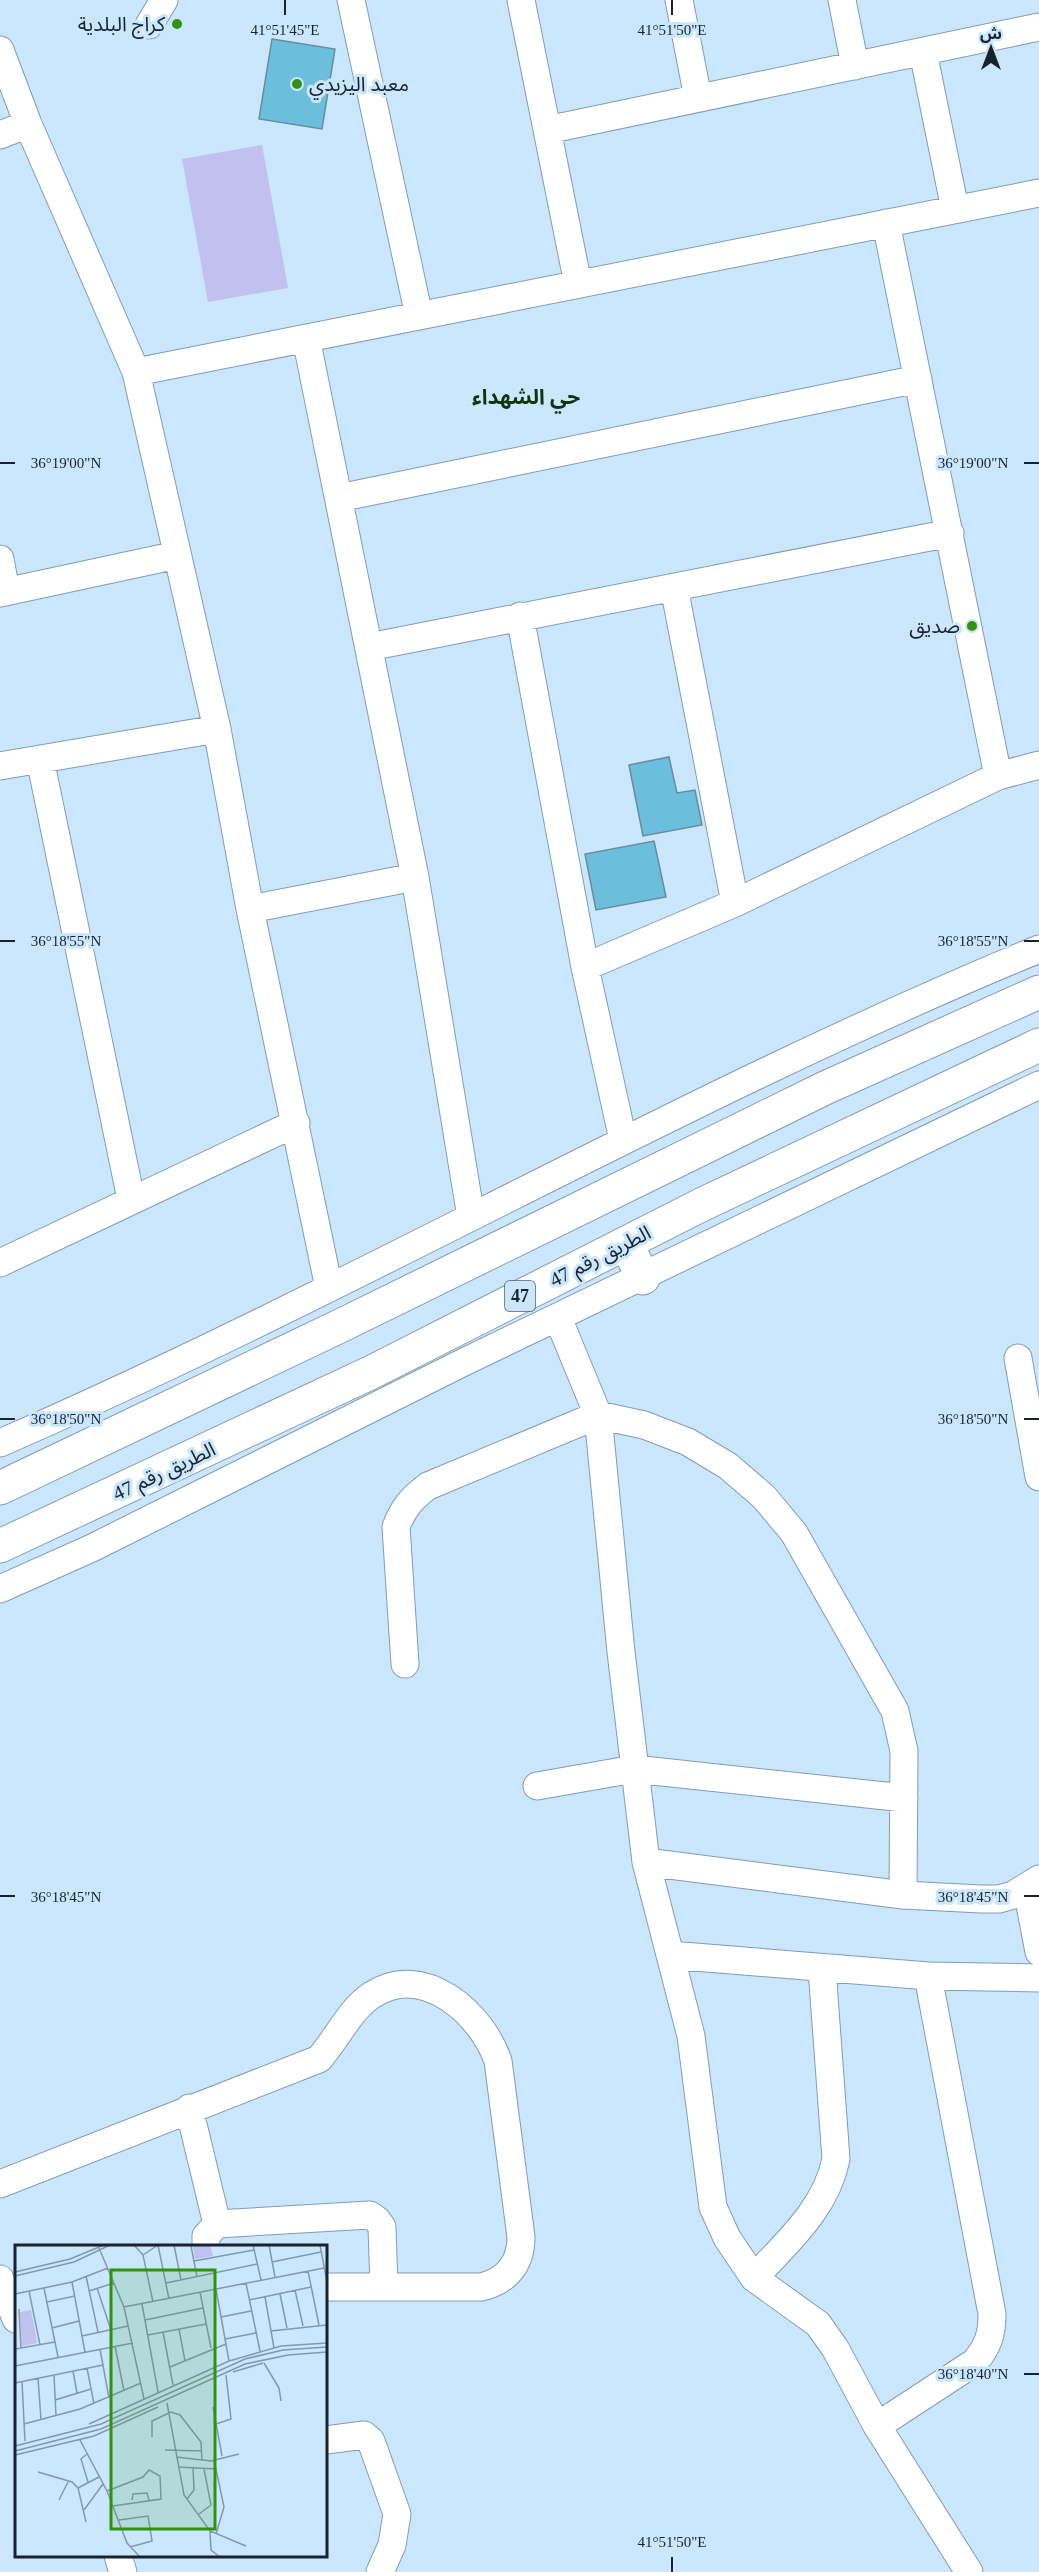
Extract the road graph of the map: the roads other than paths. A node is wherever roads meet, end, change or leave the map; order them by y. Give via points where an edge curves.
1 (164, 0) edge
2 (351, 0) edge
3 (521, 0) edge
4 (679, 0) edge
5 (842, 0) edge
6 (149, 25) dead end
7 (1039, 27) edge
8 (0, 50) edge
9 (922, 52) junction
10 (855, 66) junction
11 (699, 98) junction
12 (28, 124) junction
13 (547, 130) junction
14 (0, 135) edge
15 (1039, 193) edge
16 (955, 209) junction
17 (886, 223) junction
18 (578, 284) junction
19 (419, 316) junction
20 (306, 338) junction
21 (136, 372) junction
22 (918, 378) junction
23 (339, 498) junction
24 (950, 533) junction
25 (177, 555) junction
26 (0, 559) edge
27 (674, 587) junction
28 (3, 592) edge
29 (520, 616) junction
30 (369, 647) junction
31 (217, 729) junction
32 (40, 759) junction
33 (1039, 765) edge
34 (0, 766) edge
35 (998, 776) junction
36 (415, 876) junction
37 (735, 903) junction
38 (250, 909) junction
39 (1039, 949) edge
40 (585, 967) junction
41 (1039, 992) edge
42 (1039, 1045) edge
43 (1039, 1085) edge
44 (296, 1123) junction
45 (623, 1140) junction
46 (131, 1199) junction
47 (471, 1217) junction
48 (626, 1243) junction
49 (0, 1263) edge
50 (643, 1278) junction
51 (329, 1288) junction
52 (558, 1318) junction
53 (1018, 1358) dead end
54 (598, 1415) junction
55 (0, 1443) edge
56 (1039, 1477) edge
57 (0, 1488) edge
58 (0, 1546) edge
59 (0, 1589) edge
60 (405, 1664) dead end
61 (634, 1769) junction
62 (537, 1786) dead end
63 (904, 1798) junction
64 (646, 1862) junction
65 (1033, 1884) edge
66 (903, 1894) junction
67 (1039, 1952) edge
68 (670, 1955) junction
69 (822, 1968) junction
70 (928, 1976) junction
71 (1039, 1978) edge
72 (189, 2109) junction
73 (0, 2184) edge
74 (212, 2235) edge
75 (754, 2278) junction
76 (0, 2279) edge
77 (327, 2287) edge
78 (384, 2287) junction
79 (15, 2316) edge
80 (877, 2426) junction
81 (327, 2440) edge
82 (118, 2557) edge
83 (123, 2572) edge
84 (380, 2572) edge
85 (969, 2572) edge

1 - 6 street
2 - 19 street
3 - 13 street
4 - 11 street
5 - 10 street
7 - 9 street
8 - 12 street
9 - 10 street
9 - 16 street
10 - 11 street
11 - 13 street
12 - 14 street
12 - 21 street
13 - 18 street
15 - 16 street
16 - 17 street
17 - 18 street
17 - 22 street
18 - 19 street
19 - 20 street
20 - 21 street
20 - 23 street
21 - 25 street
22 - 23 street
22 - 24 street
23 - 30 street
24 - 27 street
24 - 35 street
25 - 28 street
25 - 31 street
26 - 28 street
27 - 29 street
27 - 37 street
29 - 30 street
29 - 40 street
30 - 36 street
31 - 32 street
31 - 38 street
32 - 34 street
32 - 46 street
33 - 35 street
35 - 37 street
36 - 38 street
36 - 47 street
37 - 40 street
38 - 44 street
39 - 45 street via 937,991
40 - 45 street
41 - 57 highway via 825,1088
42 - 48 highway, الطريق رقم 47 / 47 via 840,1137
43 - 50 street
44 - 46 street
44 - 51 street
45 - 47 street
46 - 49 street
47 - 51 street
48 - 50 highway
48 - 58 highway, الطريق رقم 47 / 47 via 372,1372
50 - 52 street
51 - 55 street via 184,1361
52 - 54 street
52 - 59 street via 92,1548
53 - 56 street
54 - 60 street via 428,1486 402,1509 396,1542
54 - 61 street
54 - 63 street via 644,1425 688,1442 728,1466 764,1497 794,1533 895,1711 904,1751
61 - 62 street
61 - 63 street
61 - 64 street
63 - 66 street
64 - 66 street
64 - 68 street
65 - 66 street via 999,1899
65 - 67 street
68 - 69 street
68 - 75 street via 697,2072 713,2207 727,2238
69 - 70 street
69 - 75 street via 836,2159 832,2181 822,2202
70 - 71 street
70 - 80 street via 992,2314 992,2331 987,2347 975,2362
72 - 73 street
72 - 74 street
72 - 78 street via 319,2059 363,2002 384,1989 396,1985 423,1987 448,1997 471,2013 488,2035 498,2061 521,2237 519,2256 501,2280 481,2287
74 - 78 street via 370,2216 382,2227
75 - 80 street via 818,2324 836,2348
76 - 79 street
77 - 78 street
80 - 85 street
81 - 84 street via 364,2435 371,2441 397,2514 392,2545
82 - 83 street

